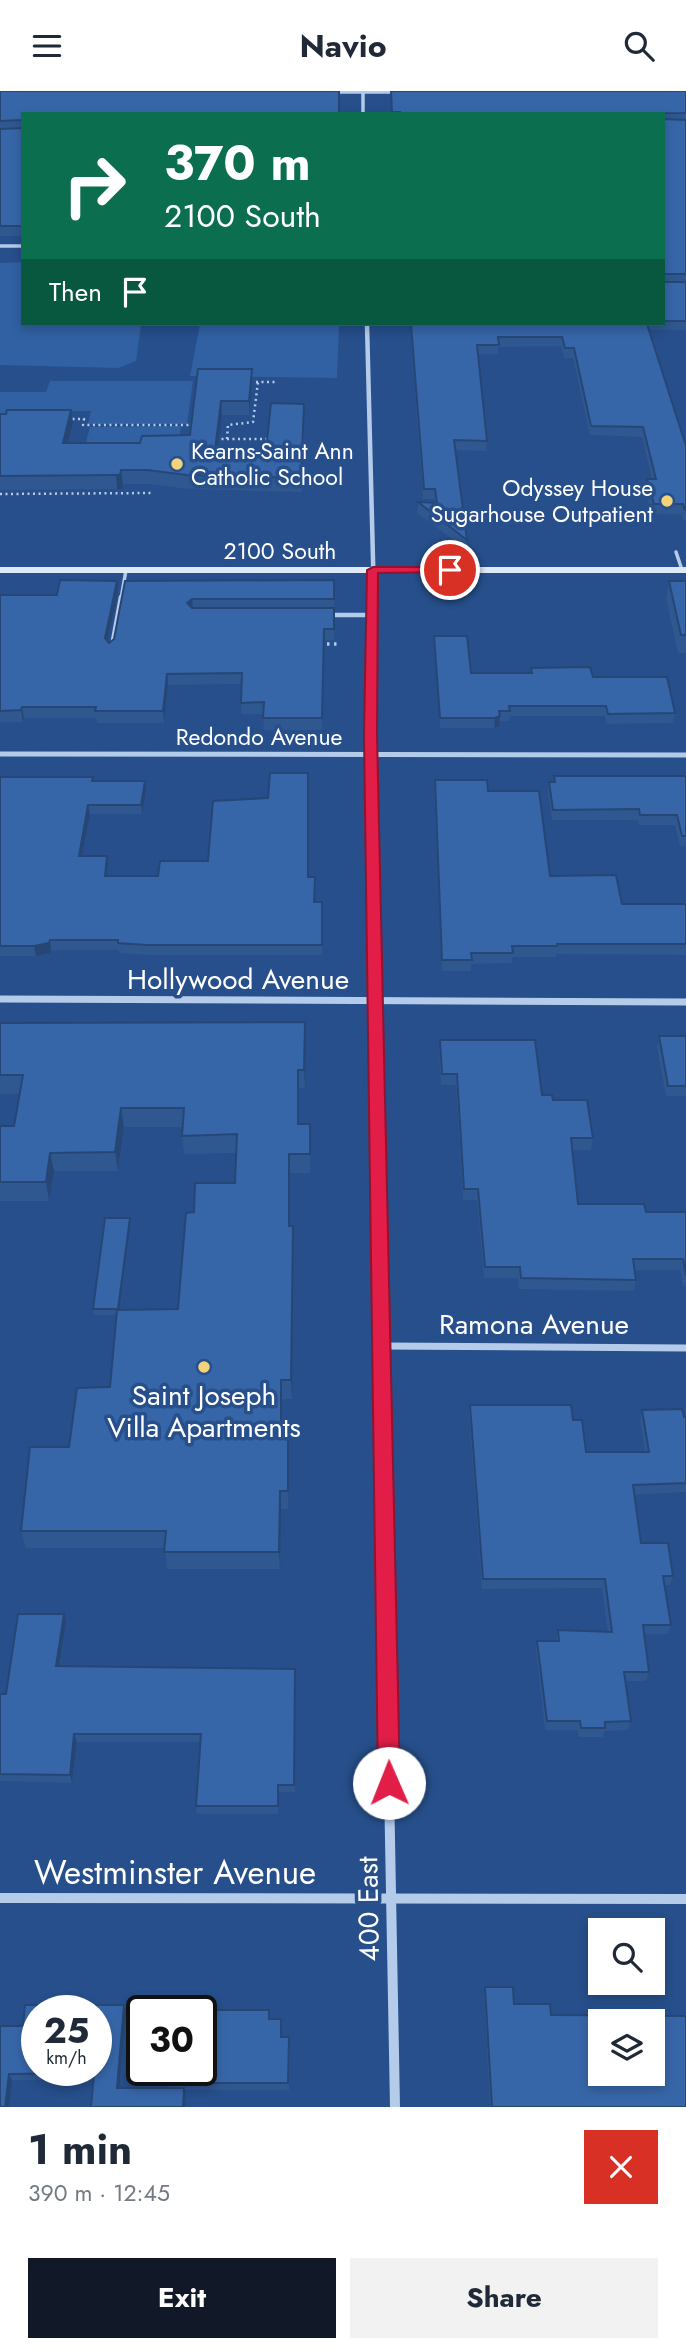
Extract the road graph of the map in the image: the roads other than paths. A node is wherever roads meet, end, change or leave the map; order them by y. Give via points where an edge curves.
1 (321, 92) edge
2 (363, 92) edge
3 (408, 92) edge
4 (363, 112) edge
5 (0, 246) edge
6 (21, 246) edge
7 (367, 326) edge
8 (677, 552) dead end
9 (0, 570) edge
10 (126, 570) junction
11 (373, 570) junction
12 (684, 570) edge
13 (314, 615) edge
14 (373, 615) junction
15 (111, 650) edge
16 (0, 754) edge
17 (371, 754) junction
18 (686, 755) edge
19 (0, 999) edge
20 (375, 1002) junction
21 (686, 1002) edge
22 (381, 1346) junction
23 (686, 1348) edge
24 (0, 1898) edge
25 (391, 1898) junction
26 (686, 1899) edge
27 (394, 2107) edge

1 - 2 street
2 - 3 street
2 - 4 street
5 - 6 street
7 - 11 street, 400 East
8 - 12 lane
9 - 10 main road, 2100 South
10 - 11 main road, 2100 South
10 - 15 lane
11 - 12 main road, 2100 South
11 - 14 street, 400 East
13 - 14 lane
14 - 17 street, 400 East
16 - 17 street, Redondo Avenue
17 - 18 street, Redondo Avenue
17 - 20 street, 400 East
19 - 20 street, Hollywood Avenue
20 - 21 street, Hollywood Avenue
20 - 22 street, 400 East
22 - 23 street, Ramona Avenue
22 - 25 street, 400 East
24 - 25 street, Westminster Avenue
25 - 26 street, Westminster Avenue
25 - 27 street, 400 East

